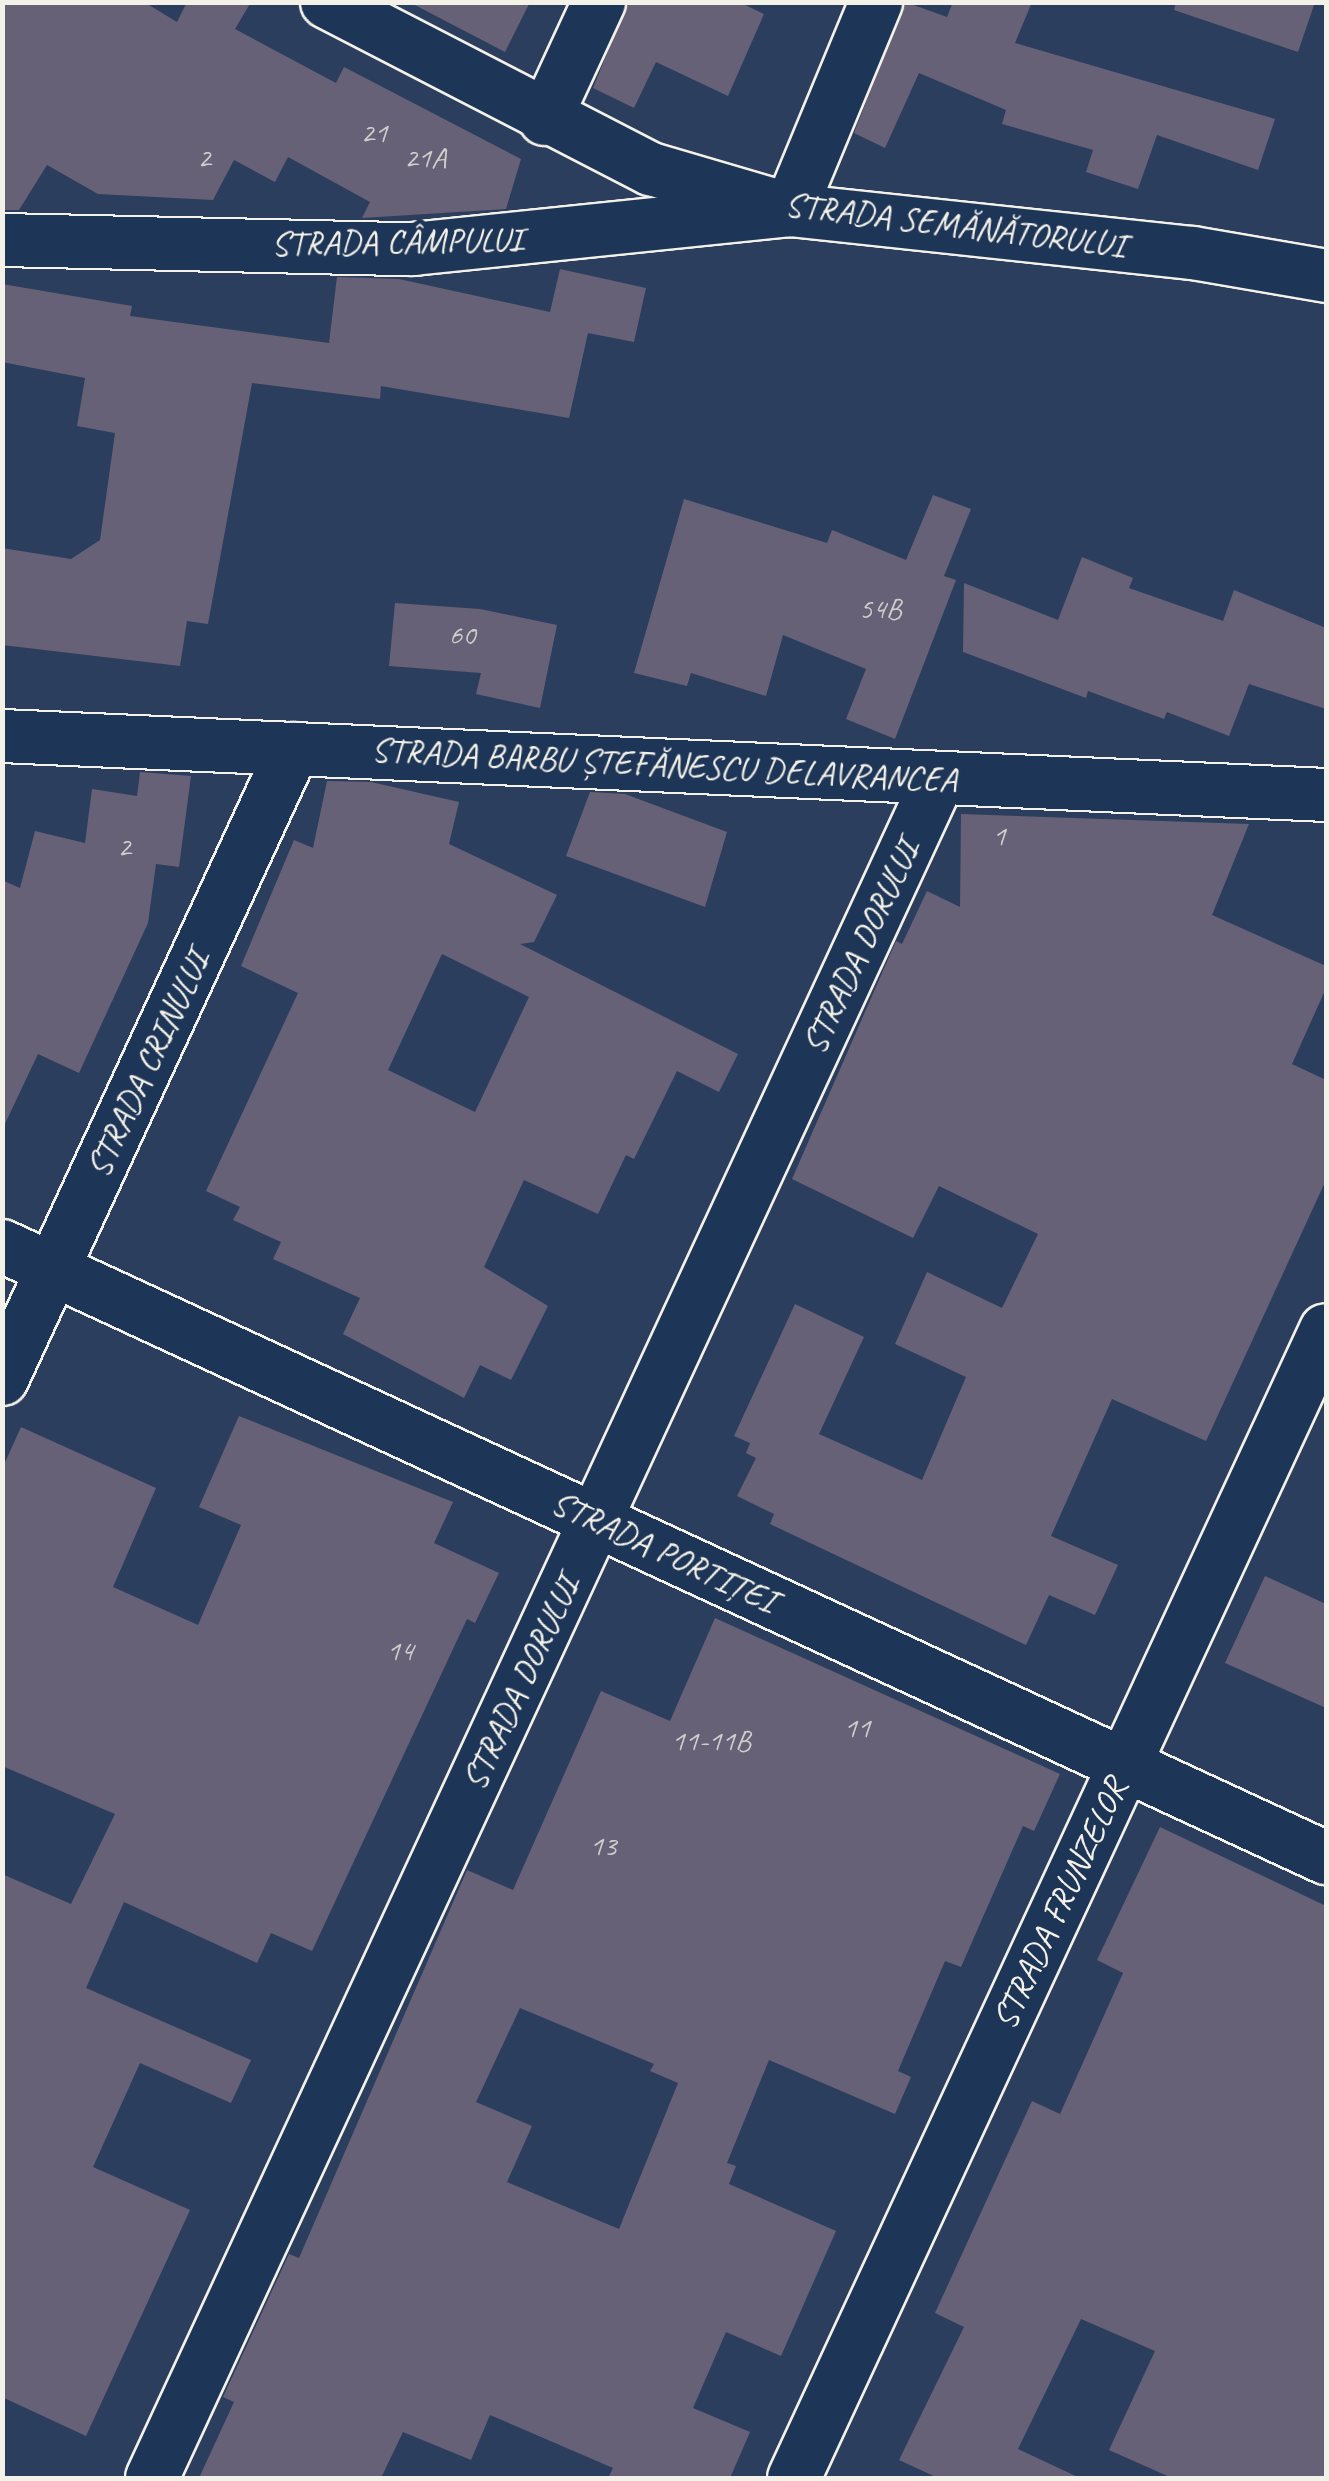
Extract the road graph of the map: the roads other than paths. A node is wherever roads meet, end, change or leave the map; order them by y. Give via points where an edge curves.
1 (327, 2) edge
2 (598, 2) edge
3 (876, 2) edge
4 (546, 119) junction
5 (790, 210) junction
6 (2, 240) edge
7 (1326, 276) edge
8 (2, 736) edge
9 (293, 749) junction
10 (939, 778) junction
11 (1326, 795) edge
12 (2, 1246) edge
13 (53, 1270) junction
14 (1326, 1330) edge
15 (2, 1379) edge
16 (596, 1520) junction
17 (1125, 1765) junction
18 (1326, 1858) edge
19 (152, 2478) edge
20 (794, 2478) edge

1 - 4 street, STRADA SEMĂNĂTORULUI
2 - 4 street
3 - 5 street
4 - 5 street, STRADA SEMĂNĂTORULUI via 651,169
5 - 6 street, STRADA CÂMPULUI via 412,249
5 - 7 street, STRADA SEMĂNĂTORULUI via 1192,253
8 - 9 street, STRADA BARBU ȘTEFĂNESCU DELAVRANCEA
9 - 10 street, STRADA BARBU ȘTEFĂNESCU DELAVRANCEA
9 - 13 street, STRADA CRINULUI
10 - 11 street, STRADA BARBU ȘTEFĂNESCU DELAVRANCEA
10 - 16 street, STRADA DORULUI
12 - 13 street, STRADA PORTIȚEI
13 - 15 street, STRADA CRINULUI
13 - 16 street, STRADA PORTIȚEI
14 - 17 street, STRADA FRUNZELOR
16 - 17 street, STRADA PORTIȚEI
16 - 19 street, STRADA DORULUI
17 - 18 street, STRADA PORTIȚEI
17 - 20 street, STRADA FRUNZELOR

